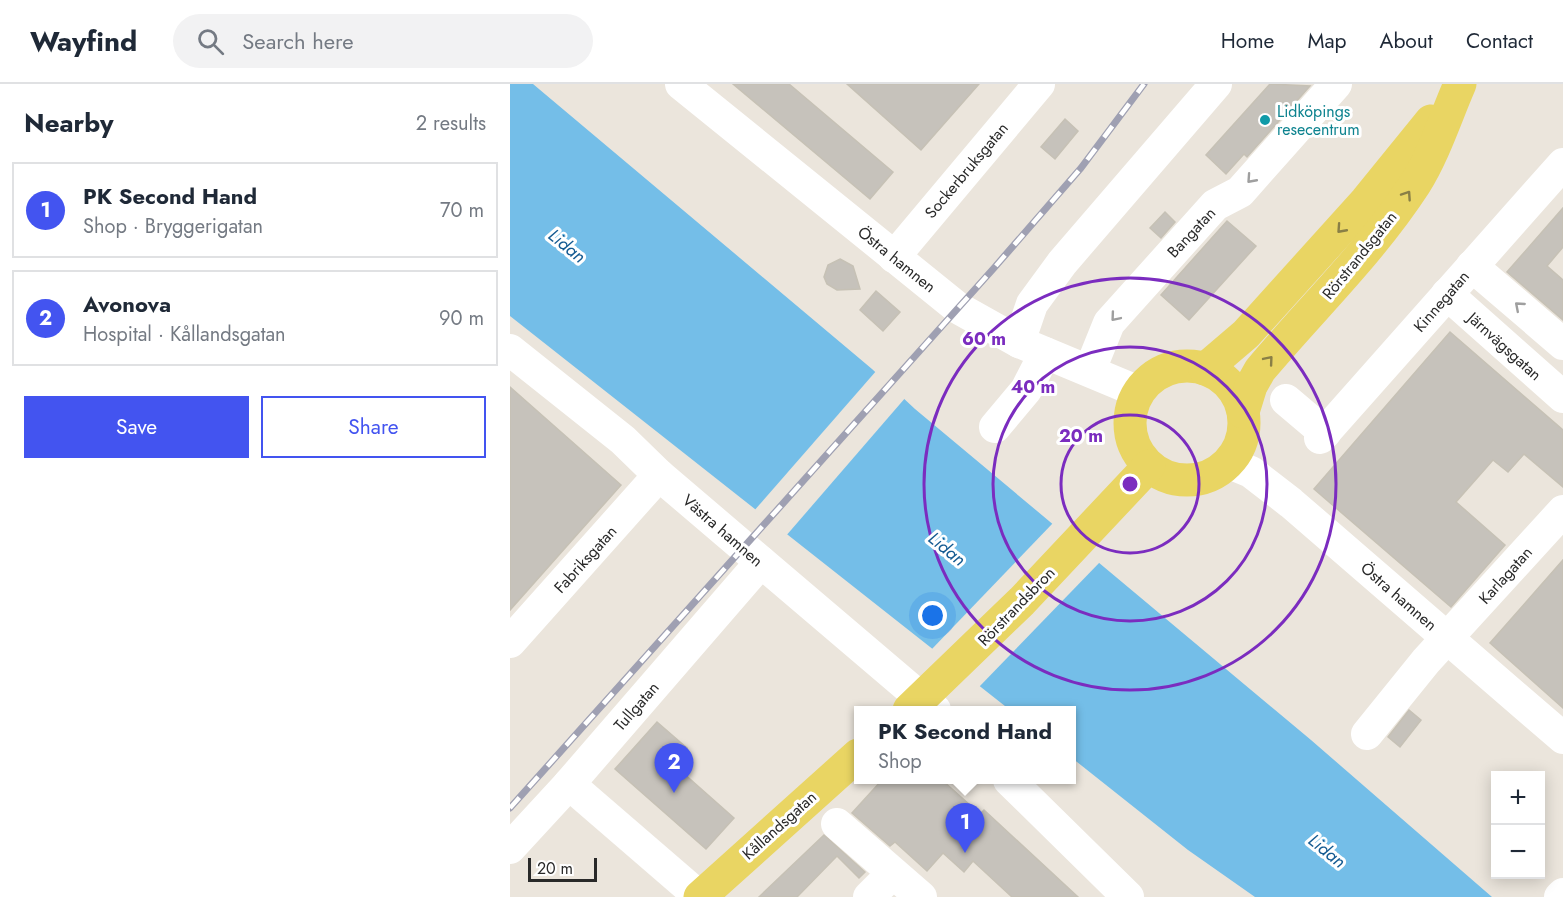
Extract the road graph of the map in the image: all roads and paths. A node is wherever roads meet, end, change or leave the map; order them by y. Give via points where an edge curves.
1 (681, 84) edge
2 (1039, 84) edge
3 (1216, 84) edge
4 (1336, 84) edge
5 (1459, 85) edge
6 (1563, 164) edge
7 (894, 256) junction
8 (1472, 266) junction
9 (1447, 294) junction
10 (1563, 344) edge
11 (1032, 348) junction
12 (510, 350) edge
13 (1204, 369) junction
14 (1090, 370) junction
15 (1139, 392) junction
16 (1563, 397) edge
17 (1286, 400) dead end
18 (1243, 412) junction
19 (995, 427) dead end
20 (1229, 463) junction
21 (1149, 466) junction
22 (659, 475) junction
23 (1563, 511) edge
24 (761, 562) junction
25 (1448, 639) junction
26 (510, 642) edge
27 (921, 706) edge
28 (923, 706) edge
29 (1367, 734) dead end
30 (1563, 738) edge
31 (854, 759) edge
32 (569, 784) junction
33 (1013, 784) edge
34 (837, 824) dead end
35 (510, 848) edge
36 (892, 874) junction
37 (700, 897) edge
38 (869, 897) edge
39 (921, 897) edge
40 (1128, 897) edge

1 - 7 street, Östra hamnen
2 - 7 street, Sockerbruksgatan
3 - 11 street via 1062,263 1032,304
4 -> 14 street, Bangatan via 1240,192 1215,205 1109,323
5 -> 13 main road, Rörstrandsgatan via 1366,201 1288,288 1246,334
18 -> 5 main road, Rörstrandsgatan via 1260,370 1389,222 1416,181
6 - 8 street, Kinnegatan
7 - 11 street, Östra hamnen via 958,308
8 - 9 street, Kinnegatan
10 -> 8 street
9 - 16 street, Järnvägsgatan
9 - 17 street, Kinnegatan via 1322,436
11 - 14 street, Östra hamnen
11 - 19 street via 1026,390
12 - 22 street, Västra hamnen via 623,440
13 - 15 main road via 1168,369
13 - 18 main road via 1230,385
14 - 15 street, Östra hamnen
15 - 21 main road via 1132,411 1131,431 1137,450
18 - 20 main road via 1244,434
20 - 21 main road via 1198,479 1172,478
20 - 25 street, Östra hamnen via 1251,472 1291,503
21 - 28 main road, Rörstrandsbron
22 - 24 street, Västra hamnen
22 - 26 street, Fabriksgatan
23 - 25 street, Karlagatan
24 - 27 street, Västra hamnen
24 - 32 street, Tullgatan
25 - 29 street, Karlagatan
25 - 30 street, Östra hamnen
31 - 37 main road, Kållandsgatan
32 - 35 street, Tullgatan
32 - 37 street
33 - 40 street
34 - 36 street
36 - 38 street
36 - 39 street

